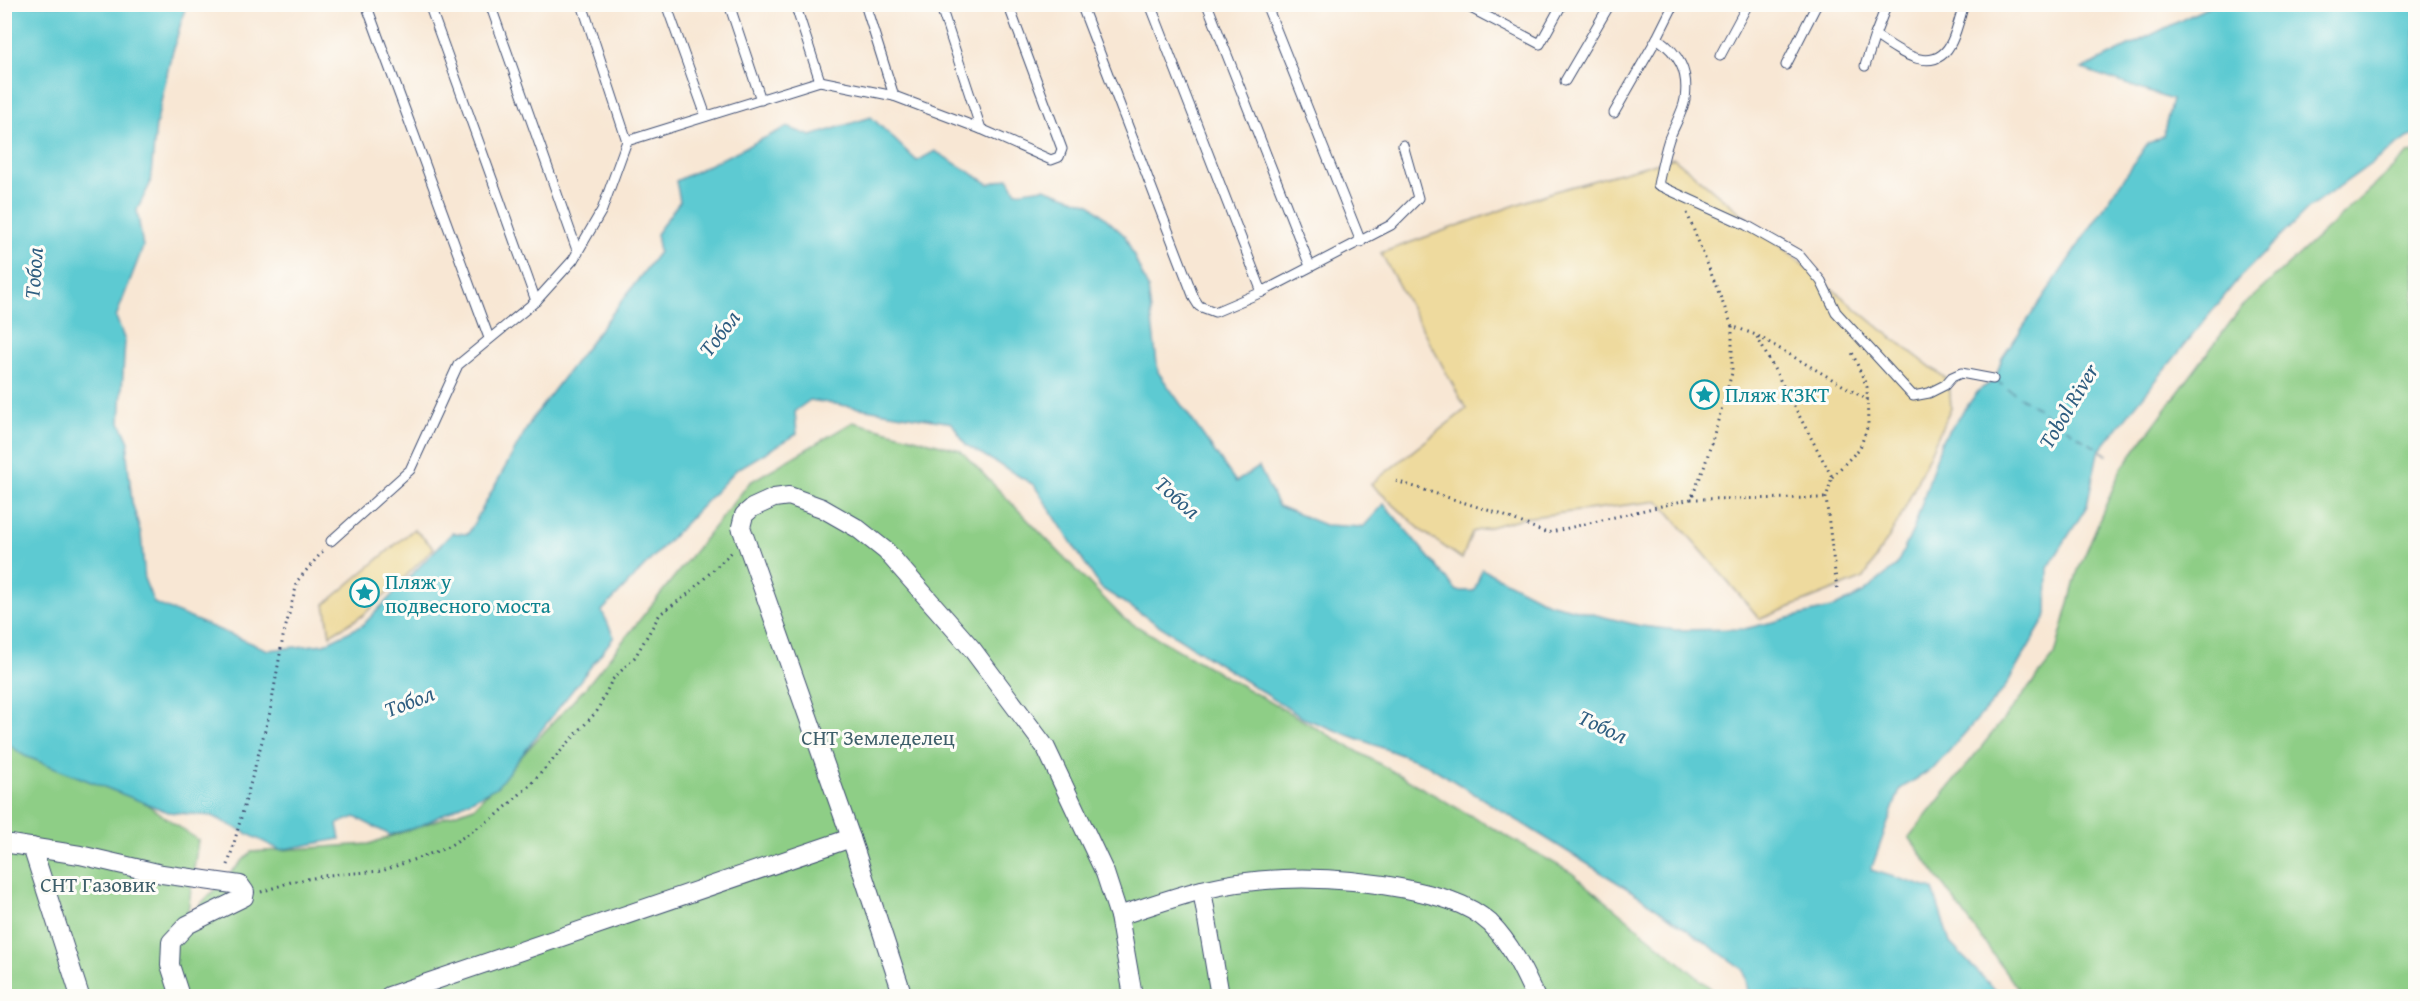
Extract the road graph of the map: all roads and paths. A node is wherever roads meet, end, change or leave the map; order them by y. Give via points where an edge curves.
1 (366, 4) edge
2 (429, 4) edge
3 (490, 4) edge
4 (582, 4) edge
5 (666, 4) edge
6 (729, 4) edge
7 (795, 4) edge
8 (865, 4) edge
9 (940, 4) edge
10 (1008, 4) edge
11 (1081, 4) edge
12 (1150, 4) edge
13 (1207, 4) edge
14 (1266, 4) edge
15 (1463, 4) edge
16 (1562, 4) edge
17 (1610, 4) edge
18 (1674, 4) edge
19 (1748, 4) edge
20 (1817, 4) edge
21 (1887, 4) edge
22 (1964, 4) edge
23 (1875, 35) junction
24 (1657, 38) junction
25 (1720, 56) dead end
26 (1786, 65) dead end
27 (1865, 66) dead end
28 (820, 81) junction
29 (1565, 81) dead end
30 (894, 96) junction
31 (760, 100) junction
32 (1614, 113) dead end
33 (706, 116) junction
34 (981, 129) junction
35 (627, 141) junction
36 (1403, 145) dead end
37 (1681, 197) junction
38 (1361, 242) junction
39 (578, 253) junction
40 (1310, 266) junction
41 (1262, 292) junction
42 (536, 301) junction
43 (1732, 326) junction
44 (1756, 335) junction
45 (489, 338) junction
46 (1848, 342) dead end
47 (1993, 379) dead end
48 (1868, 400) junction
49 (1832, 477) junction
50 (1396, 482) dead end
51 (1826, 498) junction
52 (1691, 499) junction
53 (746, 538) junction
54 (331, 541) joint
55 (1837, 589) dead end
56 (851, 838) junction
57 (4, 843) edge
58 (32, 847) junction
59 (222, 881) junction
60 (1202, 890) junction
61 (244, 897) junction
62 (1119, 916) junction
63 (80, 996) edge
64 (180, 996) edge
65 (389, 996) edge
66 (903, 996) edge
67 (1133, 996) edge
68 (1220, 996) edge
69 (1535, 996) edge

1 - 45 lane
2 - 42 lane
3 - 39 lane
4 - 35 lane
5 - 33 lane
6 - 31 lane
7 - 28 lane
8 - 30 lane
9 - 34 lane
10 - 34 lane via 1062,149 1059,157 1051,160
11 - 41 lane via 1199,306 1215,312
12 - 41 lane
13 - 40 lane
14 - 38 lane
15 - 16 lane via 1539,44
17 - 29 lane
18 - 24 lane
19 - 25 lane
20 - 26 lane
21 - 23 lane
22 - 23 lane via 1951,44 1940,56 1925,61 1904,54
23 - 27 lane
24 - 32 lane
24 - 37 lane via 1680,61 1685,99 1658,185
28 - 30 lane
28 - 31 lane
30 - 34 lane
31 - 33 lane
33 - 35 lane
35 - 39 lane via 602,210
36 - 38 lane via 1418,198 1391,225
37 - 43 path
37 - 47 lane via 1746,225 1799,255 1821,281 1836,312 1912,396 1929,393 1961,373
38 - 40 lane
39 - 42 lane
40 - 41 lane
42 - 45 lane
43 - 44 path
43 - 52 path via 1732,373
44 - 48 path
44 - 49 path
45 - 54 lane via 458,365 410,470
46 - 48 path via 1867,387
48 - 49 path via 1868,425 1860,448
49 - 51 path
50 - 52 path via 1547,533
51 - 52 path
51 - 55 path
53 - 56 street
53 - 61 path via 688,594 660,614 635,657 612,680 597,711 531,784 496,816 446,848 382,871 291,882
53 - 62 street via 741,526 744,515 761,504 789,496 822,508 886,551 972,649 1046,748 1105,873
54 - 59 path via 298,580 270,712
56 - 65 street
56 - 66 street
57 - 58 street
58 - 59 street via 162,874
58 - 63 street
59 - 61 street via 240,885
60 - 62 street
60 - 68 street
60 - 69 street via 1289,879 1338,879 1448,898 1489,922 1515,954
61 - 64 street via 187,925 171,942 170,965
62 - 67 street

